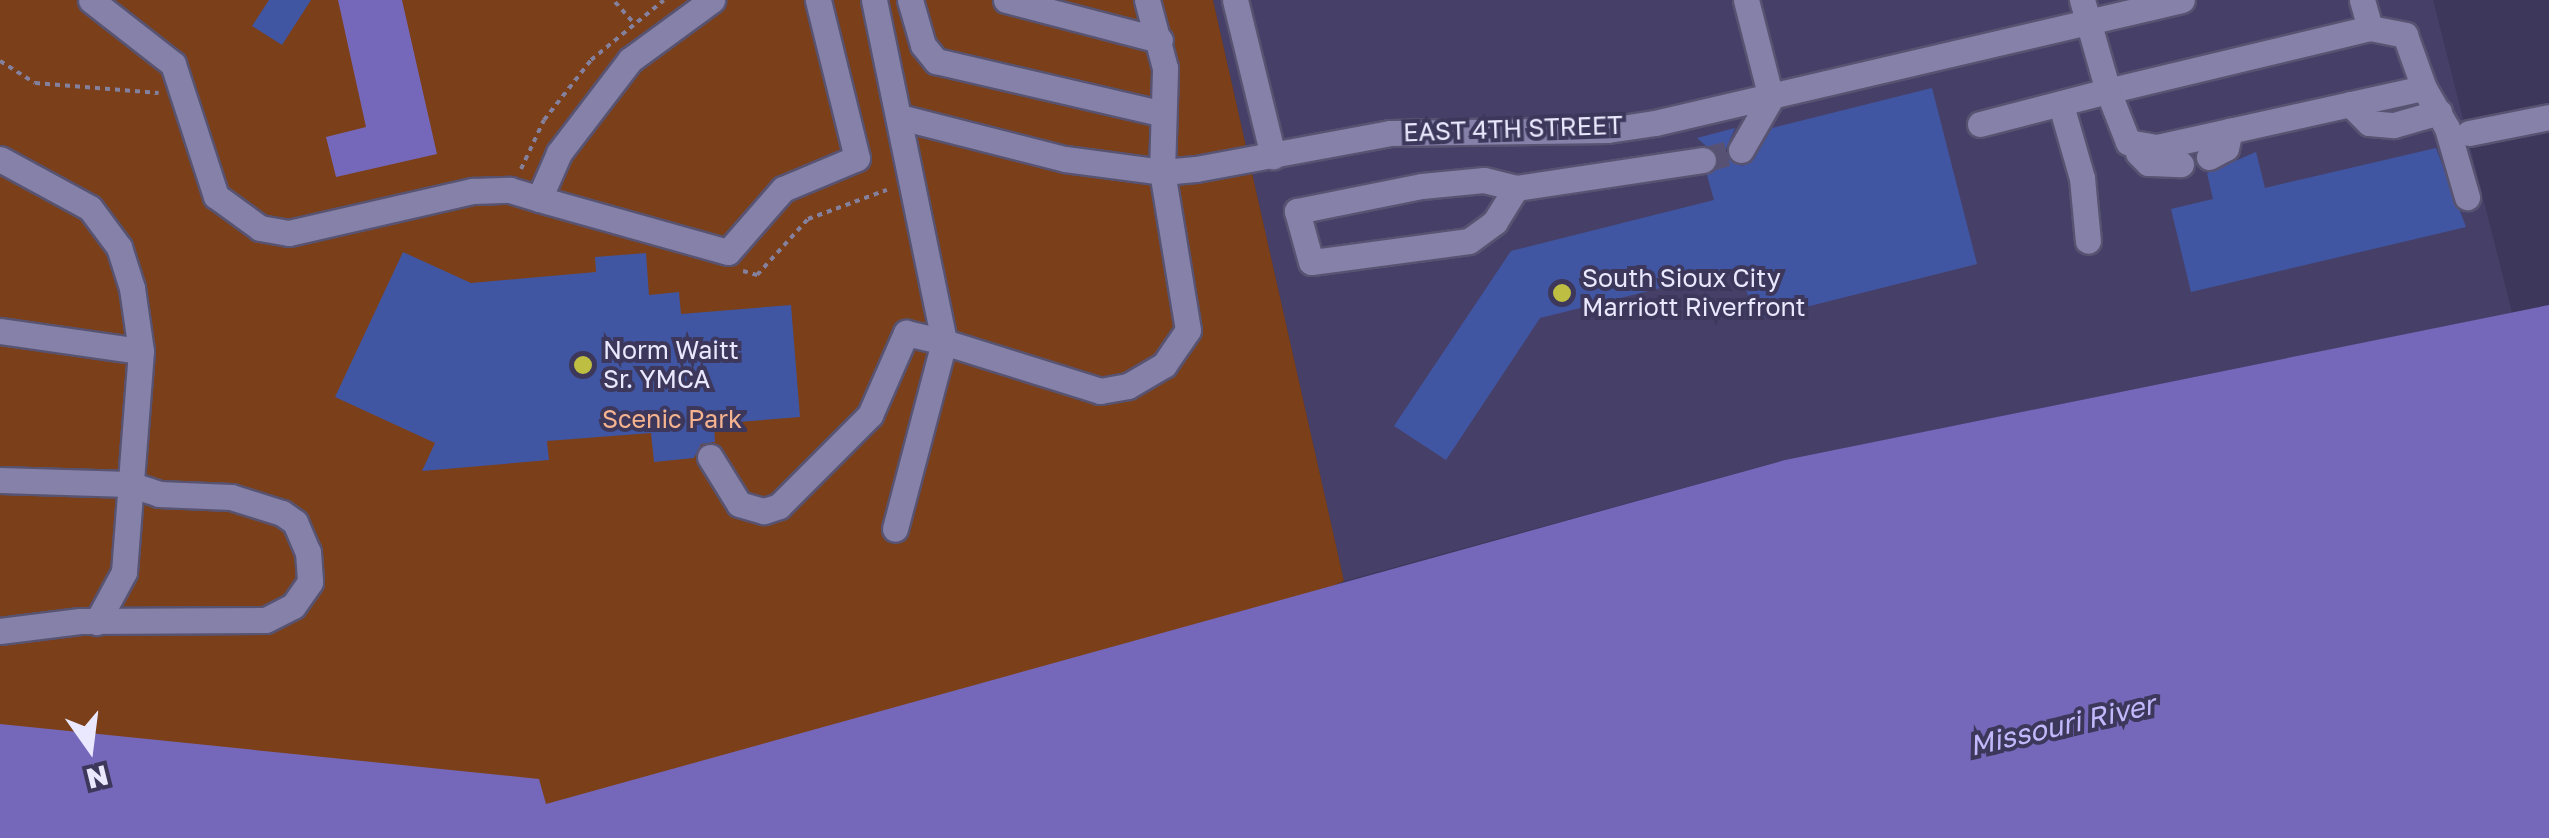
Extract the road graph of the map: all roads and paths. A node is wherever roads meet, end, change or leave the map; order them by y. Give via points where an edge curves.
1 (92, 0) edge
2 (664, 0) edge
3 (712, 0) edge
4 (818, 0) edge
5 (874, 0) edge
6 (910, 0) edge
7 (1006, 0) edge
8 (1147, 0) edge
9 (1234, 0) edge
10 (1746, 0) edge
11 (2182, 0) edge
12 (2362, 0) edge
13 (615, 2) edge
14 (2085, 11) edge
15 (633, 22) junction
16 (2370, 28) junction
17 (1160, 40) junction
18 (0, 61) edge
19 (2424, 88) junction
20 (2108, 92) junction
21 (179, 95) junction
22 (1771, 98) junction
23 (2350, 104) junction
24 (2061, 105) junction
25 (2439, 112) junction
26 (1159, 113) junction
27 (900, 117) junction
28 (2549, 117) edge
29 (1655, 123) junction
30 (1980, 124) dead end
31 (2230, 130) junction
32 (2469, 133) dead end
33 (2128, 142) junction
34 (1741, 150) dead end
35 (1273, 156) junction
36 (2209, 157) dead end
37 (0, 159) edge
38 (1703, 160) tunnel mouth
39 (1667, 164) junction
40 (2181, 164) dead end
41 (1162, 172) junction
42 (1516, 188) junction
43 (510, 190) junction
44 (2466, 198) dead end
45 (540, 200) junction
46 (2088, 242) dead end
47 (0, 331) edge
48 (944, 342) junction
49 (142, 351) junction
50 (710, 457) dead end
51 (0, 480) edge
52 (129, 484) junction
53 (895, 529) dead end
54 (98, 622) junction
55 (0, 632) edge

1 - 21 street via 173,64
2 - 15 path
3 - 45 street via 630,60 559,153
4 - 45 street via 857,158 783,190 728,252
5 - 27 street
6 - 26 street via 923,45 936,61
7 - 17 street
8 - 17 street
9 - 35 street
10 - 22 street
11 - 14 street, EAST 4TH STREET
12 - 16 street
13 - 15 path
14 - 20 street
14 - 22 street, EAST 4TH STREET
15 - 43 path via 591,60 544,120
16 - 19 street via 2405,35
16 - 20 street
17 - 26 street via 1165,68
18 - 21 path via 36,83
19 - 23 street
19 - 25 street
20 - 24 street
20 - 33 street
21 - 43 street via 216,196 260,228 289,233 473,191
22 - 29 street, EAST 4TH STREET
22 - 34 street
23 - 25 street via 2370,123 2394,125
23 - 31 street
24 - 30 street
24 - 46 street via 2082,178
25 - 44 street
26 - 41 street
27 - 41 street, EAST 4TH STREET via 1010,148
27 - 48 street
28 - 32 street
29 - 35 street, EAST 4TH STREET via 1608,130 1390,133
29 - 39 street
31 - 33 street via 2157,147
31 - 36 street via 2226,148
33 - 40 street via 2148,163
35 - 41 street, EAST 4TH STREET
37 - 49 street via 90,208 119,247
38 - 39 street
39 - 42 street
41 - 48 street via 1190,313 1188,330 1164,364 1128,386 1100,391
42 - 42 street via 1484,180 1422,186 1297,211 1311,262 1469,241 1495,222
43 - 45 street
47 - 49 street
48 - 50 street via 906,333 870,415 779,506 749,510 739,504
48 - 53 street
49 - 52 street
51 - 52 street
52 - 54 street via 124,572
52 - 54 street via 159,494 231,497 282,512 295,522 308,552 310,582 293,606 265,620
54 - 55 street

